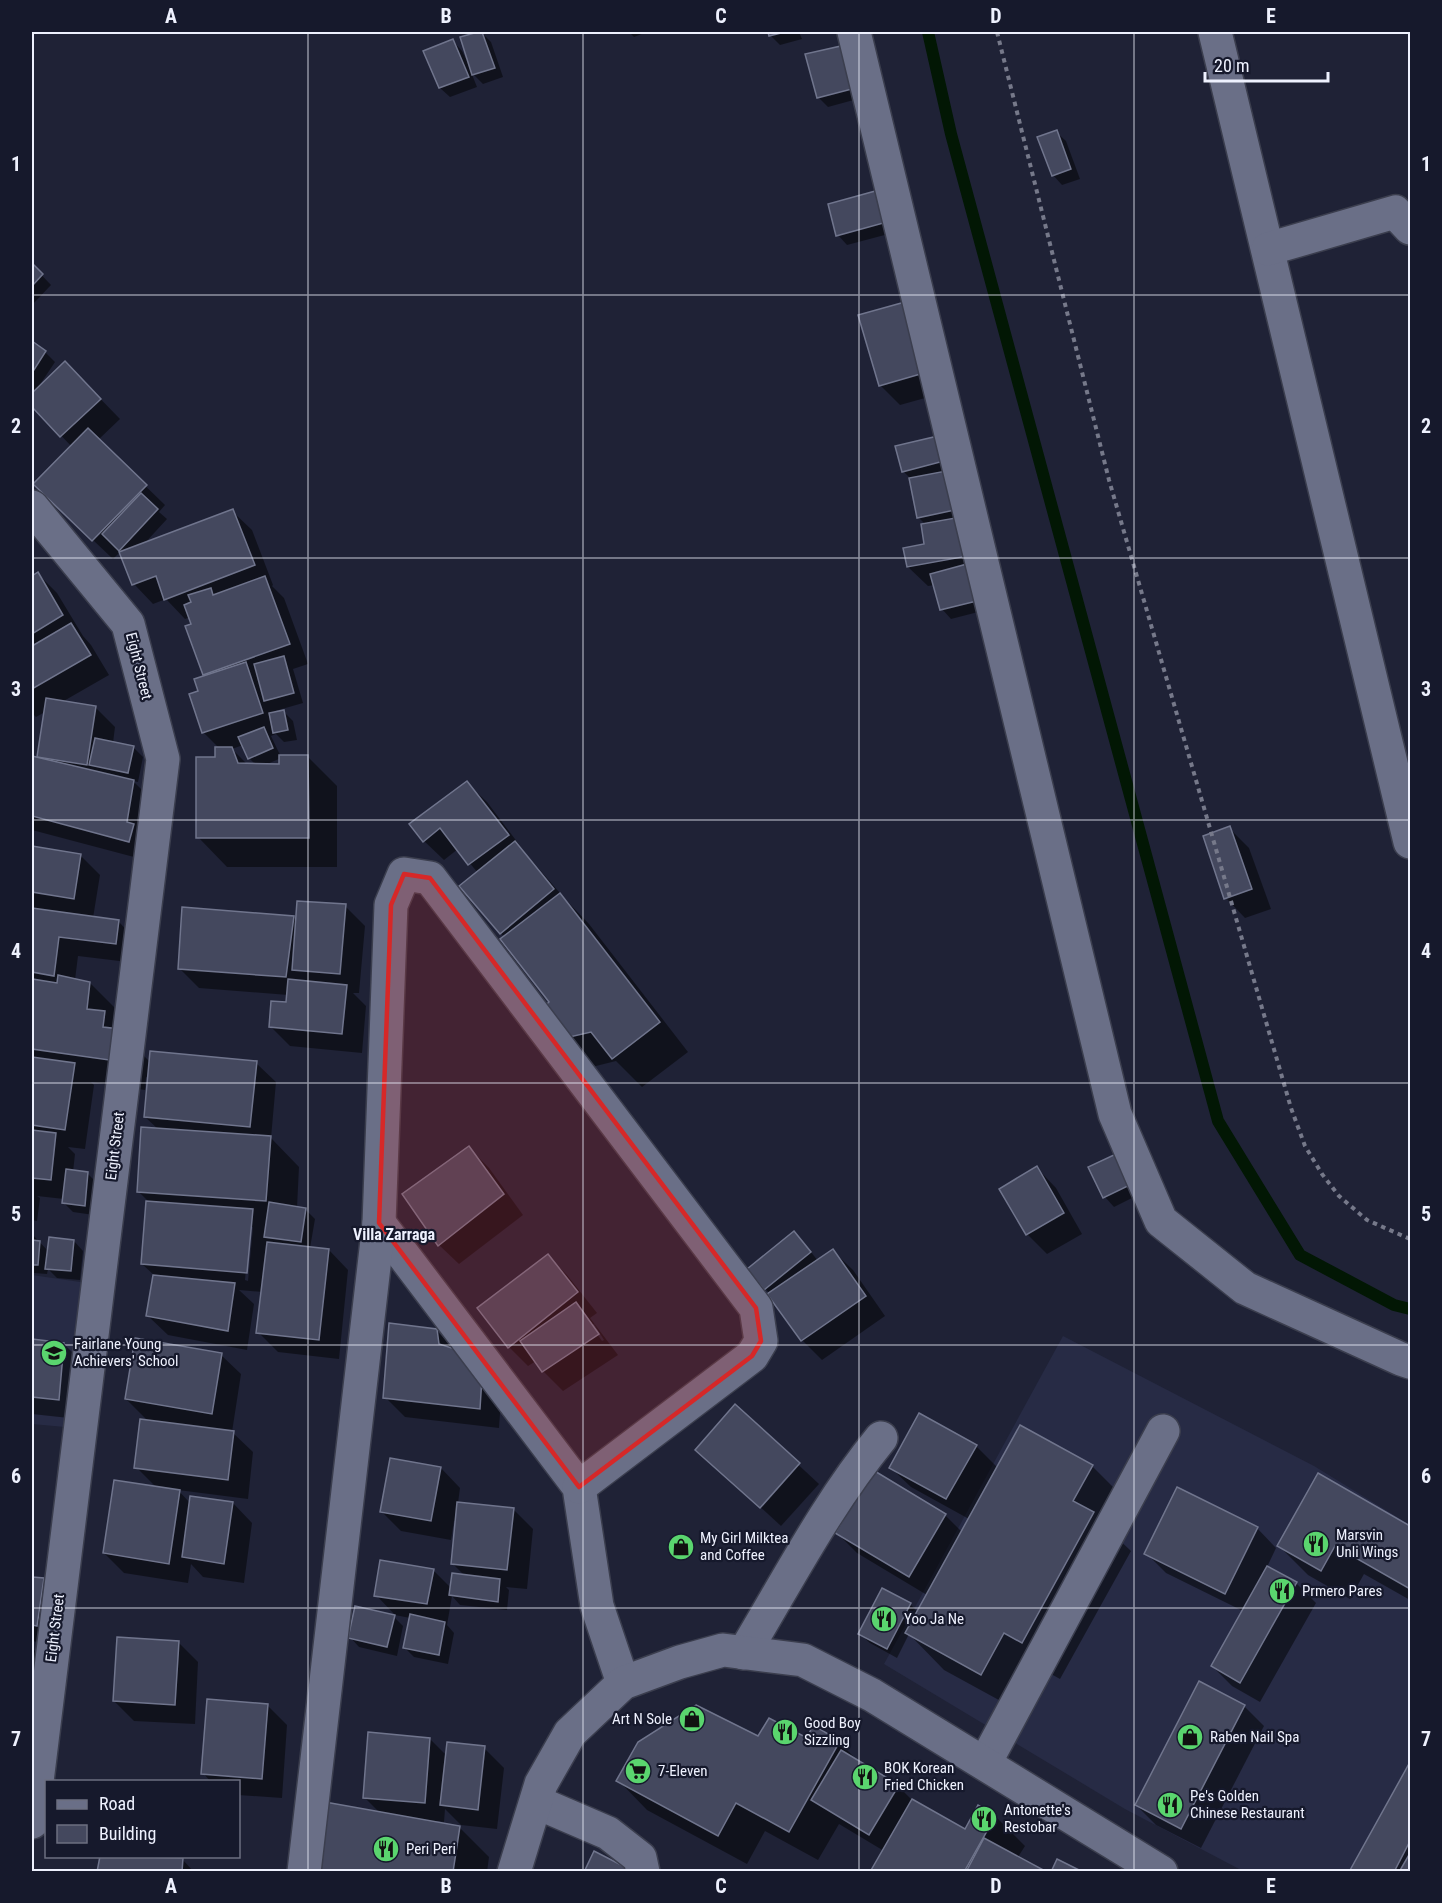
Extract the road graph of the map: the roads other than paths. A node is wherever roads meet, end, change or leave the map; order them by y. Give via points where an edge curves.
1 (854, 32) edge
2 (1215, 32) edge
3 (1410, 228) edge
4 (1268, 249) junction
5 (32, 507) edge
6 (1410, 842) edge
7 (379, 1223) junction
8 (1410, 1362) edge
9 (1163, 1431) dead end
10 (881, 1438) dead end
11 (579, 1487) junction
12 (744, 1653) junction
13 (623, 1683) junction
14 (985, 1763) junction
15 (536, 1802) junction
16 (32, 1822) edge
17 (304, 1872) edge
18 (514, 1872) edge
19 (644, 1872) edge
20 (1161, 1872) edge

1 - 8 street via 1120,1124 1161,1221 1245,1288
2 - 4 street
3 - 4 street via 1395,212
4 - 6 street
5 - 16 street, Eight Street via 128,624 163,759
7 - 11 street
7 - 11 street via 391,905 404,873 430,878 756,1308 761,1341 752,1356
7 - 17 street
9 - 14 street
10 - 12 street via 832,1505
11 - 13 street via 597,1606
12 - 13 street via 723,1650
12 - 14 street via 803,1660 872,1695
13 - 15 street via 570,1733 541,1784
14 - 20 street
15 - 18 street
15 - 19 street via 608,1833 640,1858

